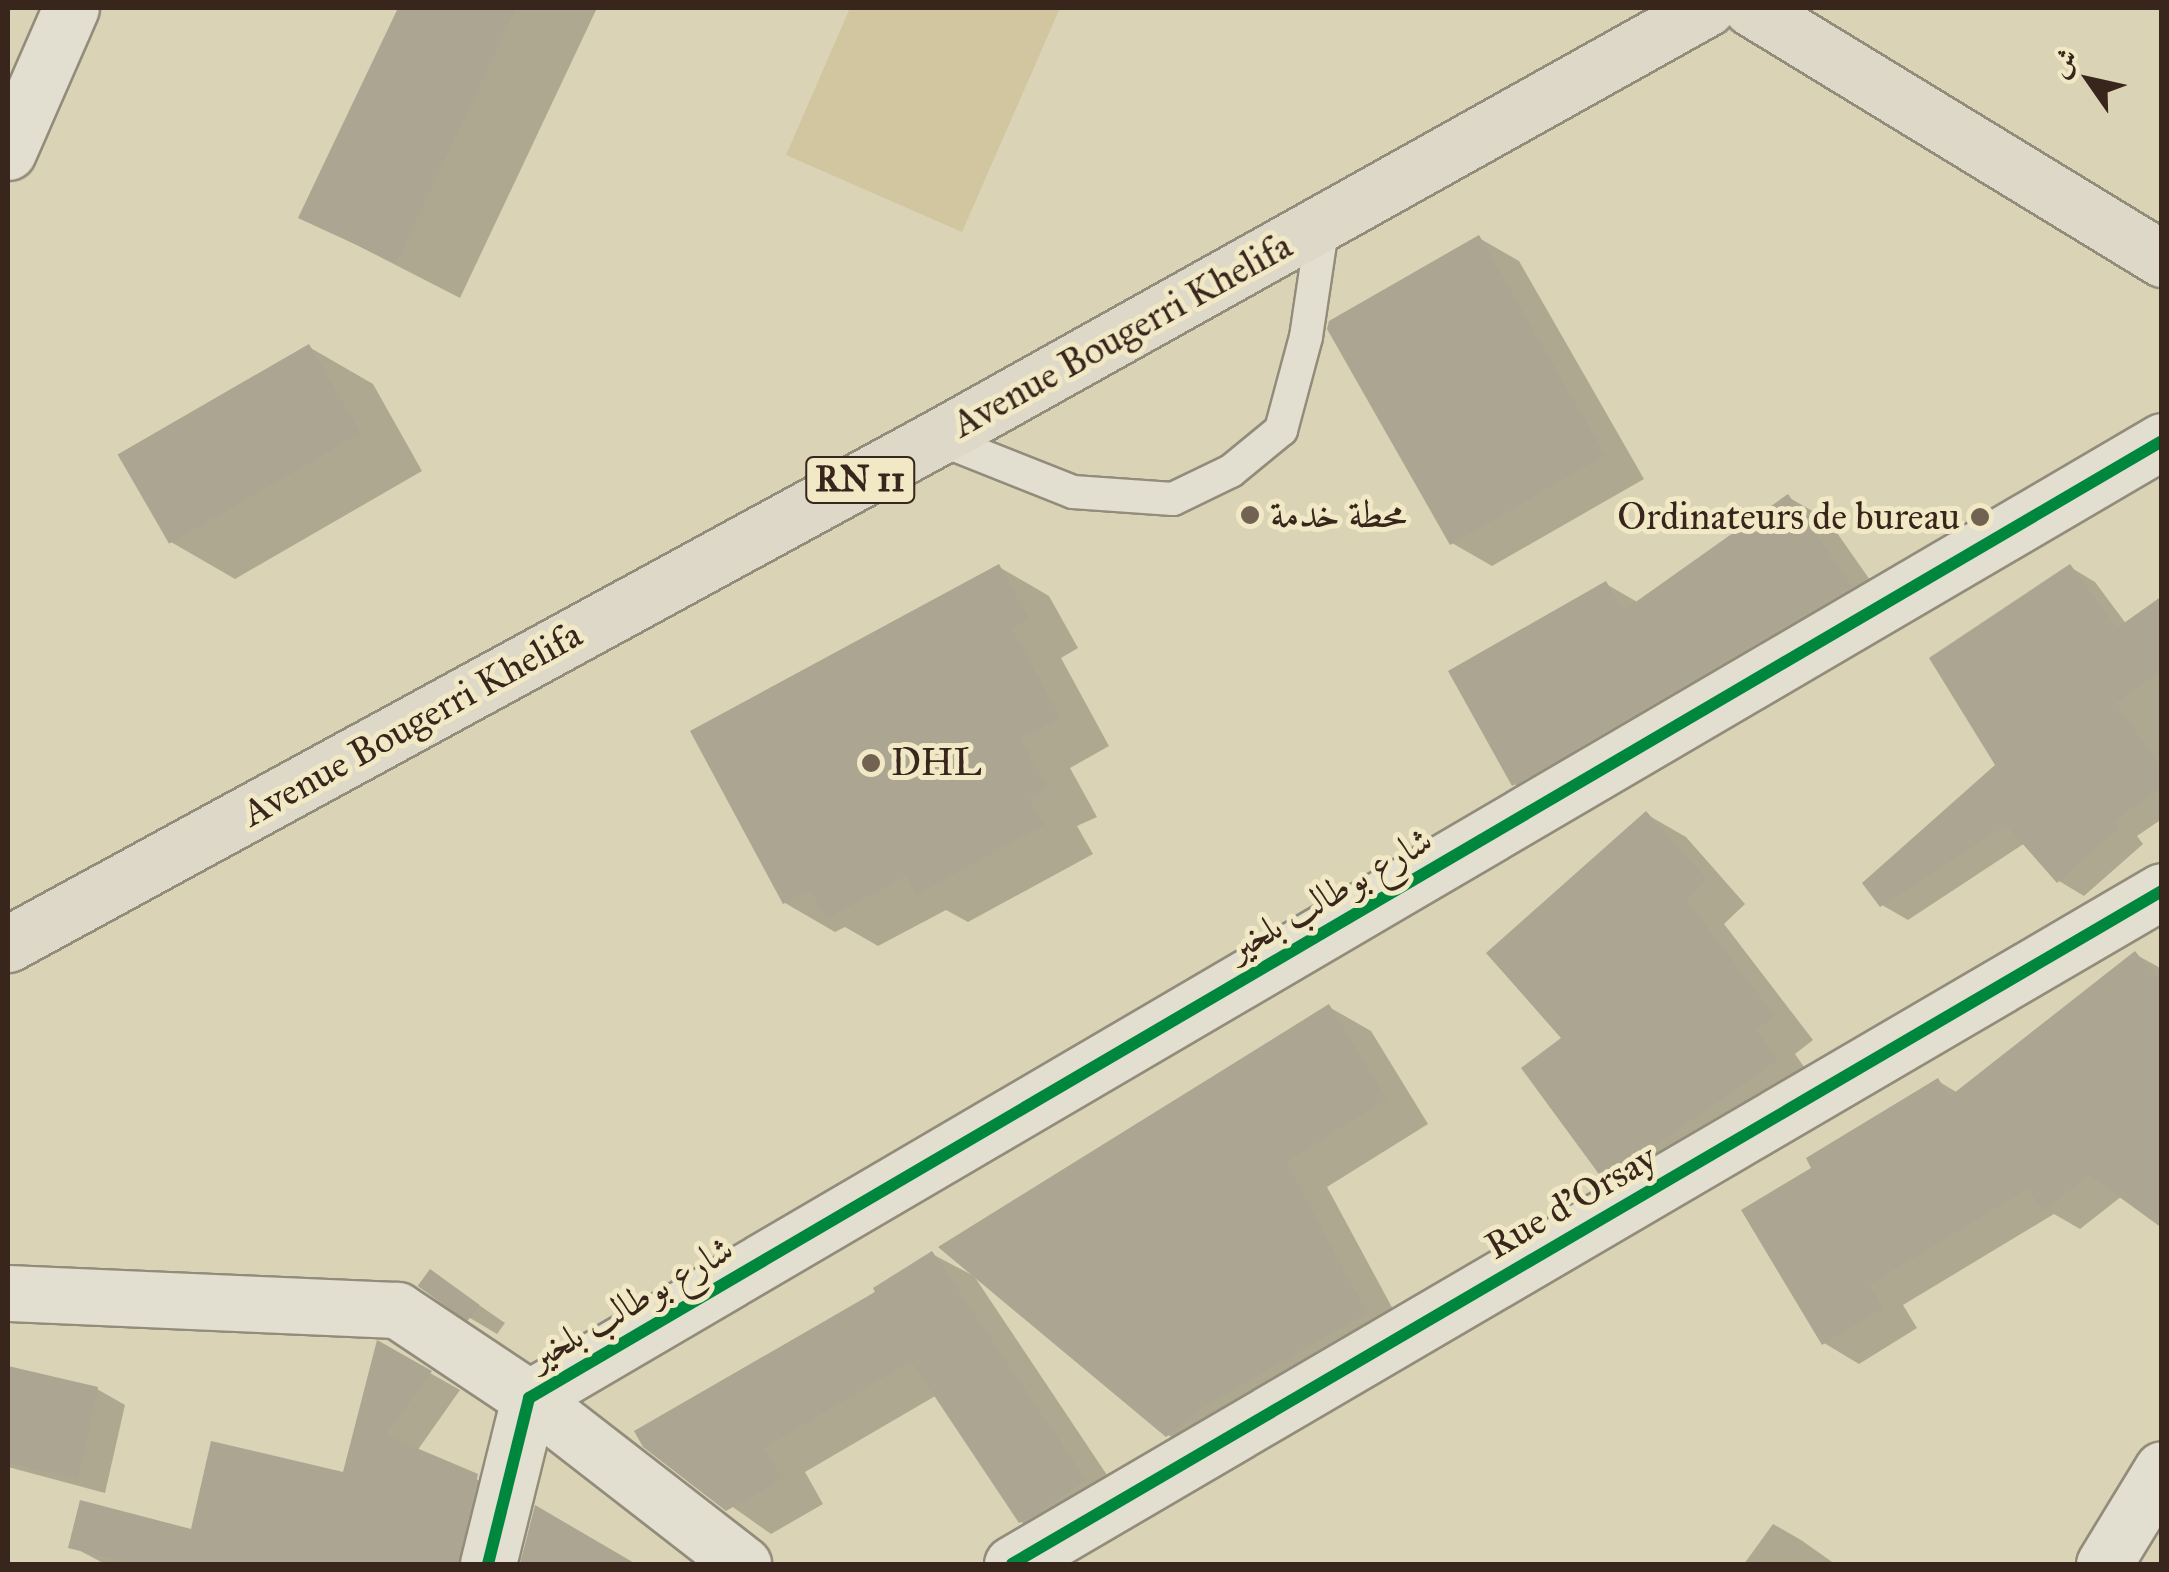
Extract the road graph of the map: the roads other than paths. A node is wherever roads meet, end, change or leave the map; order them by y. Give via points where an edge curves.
1 (70, 8) edge
2 (1707, 8) edge
3 (1751, 8) edge
4 (8, 152) edge
5 (1323, 223) junction
6 (2162, 259) edge
7 (937, 438) junction
8 (2162, 442) edge
9 (2162, 891) edge
10 (8, 944) edge
11 (8, 1292) edge
12 (529, 1398) junction
13 (2162, 1469) edge
14 (488, 1564) edge
15 (743, 1564) edge
16 (1012, 1564) edge
17 (2104, 1564) edge

1 - 4 street
2 - 5 main road, Avenue Bougerri Khelifa / RN 11
3 - 6 main road
5 - 7 main road, Avenue Bougerri Khelifa / RN 11
5 - 7 lane via 1306,338 1281,430 1232,471 1174,499 1073,492
7 - 10 main road, Avenue Bougerri Khelifa / RN 11
8 - 12 street, شارع بوطالب بلخير
9 - 16 street, Rue d'Orsay
11 - 12 street via 397,1310
12 - 14 street
12 - 15 street
13 - 17 street

